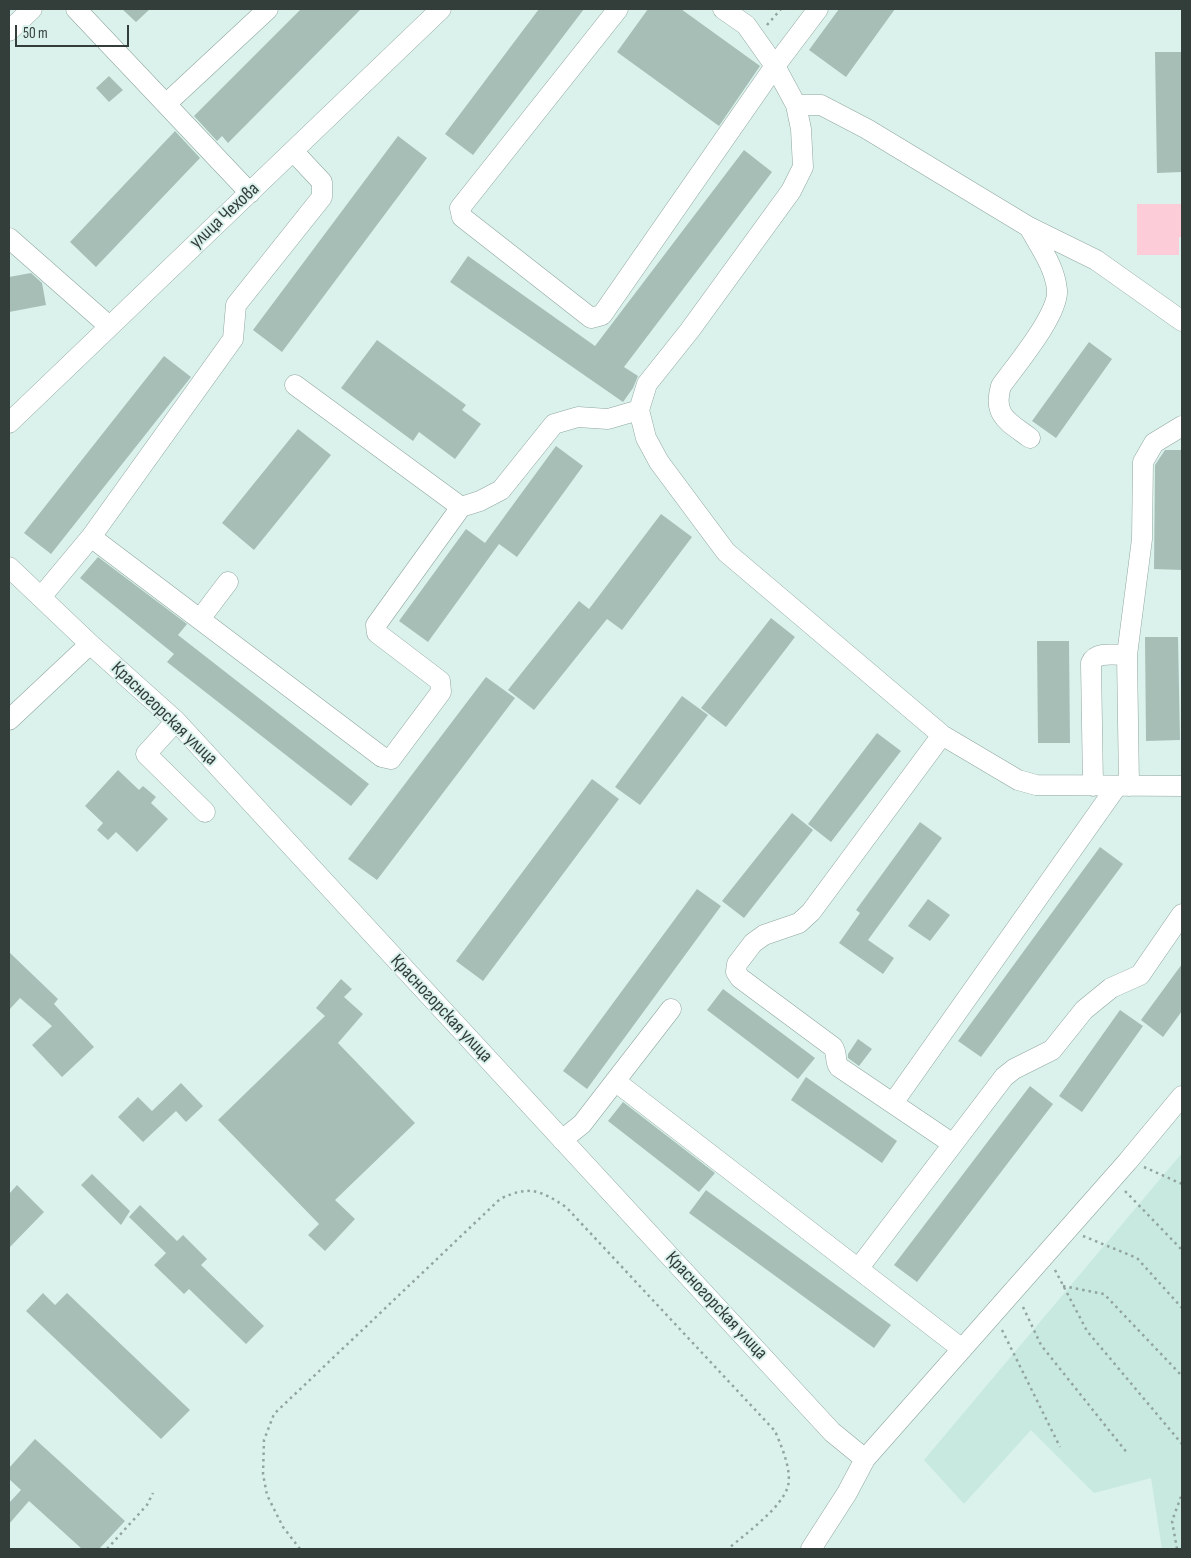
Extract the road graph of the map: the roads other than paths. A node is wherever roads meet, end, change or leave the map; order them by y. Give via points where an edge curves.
1 (32, 9) edge
2 (76, 9) edge
3 (268, 9) edge
4 (441, 9) edge
5 (618, 9) edge
6 (723, 9) edge
7 (818, 9) edge
8 (9, 31) edge
9 (775, 66) junction
10 (166, 104) junction
11 (796, 105) junction
12 (293, 151) junction
13 (250, 193) junction
14 (1029, 227) junction
15 (9, 238) edge
16 (1182, 321) edge
17 (109, 326) junction
18 (294, 386) dead end
19 (639, 410) junction
20 (9, 423) edge
21 (1182, 426) edge
22 (1030, 438) dead end
23 (460, 507) junction
24 (91, 537) junction
25 (9, 567) edge
26 (228, 582) dead end
27 (40, 597) junction
28 (200, 619) junction
29 (90, 644) junction
30 (1127, 655) junction
31 (9, 720) edge
32 (176, 721) junction
33 (942, 735) junction
34 (1093, 786) junction
35 (1123, 786) junction
36 (1182, 786) edge
37 (204, 812) dead end
38 (1182, 914) edge
39 (671, 1009) dead end
40 (615, 1081) junction
41 (1182, 1096) edge
42 (893, 1103) junction
43 (562, 1140) junction
44 (953, 1144) junction
45 (858, 1269) junction
46 (962, 1349) junction
47 (865, 1459) junction
48 (811, 1549) edge

1 - 8 street
2 - 10 street
3 - 10 street
4 - 12 street, улица Чехова
5 - 9 street via 460,208 462,217 591,318 602,314
6 - 9 street via 746,25
7 - 9 street
9 - 11 street
10 - 13 street
11 - 14 street via 821,105 867,129
11 - 19 street via 803,167 791,192 648,384
12 - 13 street, улица Чехова
12 - 24 street via 322,182 322,197 236,306 233,339
13 - 17 street, улица Чехова
14 - 16 street via 1096,260
14 - 22 street via 1051,264 1057,291 1053,312 1001,386 997,398 998,410 1003,417
15 - 17 street
17 - 20 street, улица Чехова
18 - 23 street
19 - 23 street via 608,420 578,417 554,424 501,490
19 - 33 street via 646,438 659,462 726,552
21 - 30 street via 1154,444 1143,462 1142,539
23 - 28 street via 376,625 377,633 440,681 440,692 391,759 382,757
24 - 27 street
24 - 28 street
25 - 27 street, Красногорская улица
26 - 28 street
27 - 29 street, Красногорская улица
29 - 31 street
29 - 32 street, Красногорская улица
30 - 34 street via 1099,655 1091,663
30 - 35 street
32 - 37 street via 146,754
32 - 43 street, Красногорская улица
33 - 34 street via 1018,780 1036,785
33 - 42 street via 806,918 758,939 737,964 736,972 740,978 833,1047 839,1067
34 - 35 street
35 - 36 street
35 - 42 street
38 - 44 street via 1140,975 1111,988 1084,1010 1052,1050 1008,1073
39 - 40 street
40 - 43 street via 582,1124
40 - 45 street
41 - 46 street
42 - 44 street
43 - 47 street, Красногорская улица via 832,1432
44 - 45 street
45 - 46 street
46 - 47 street
47 - 48 street

